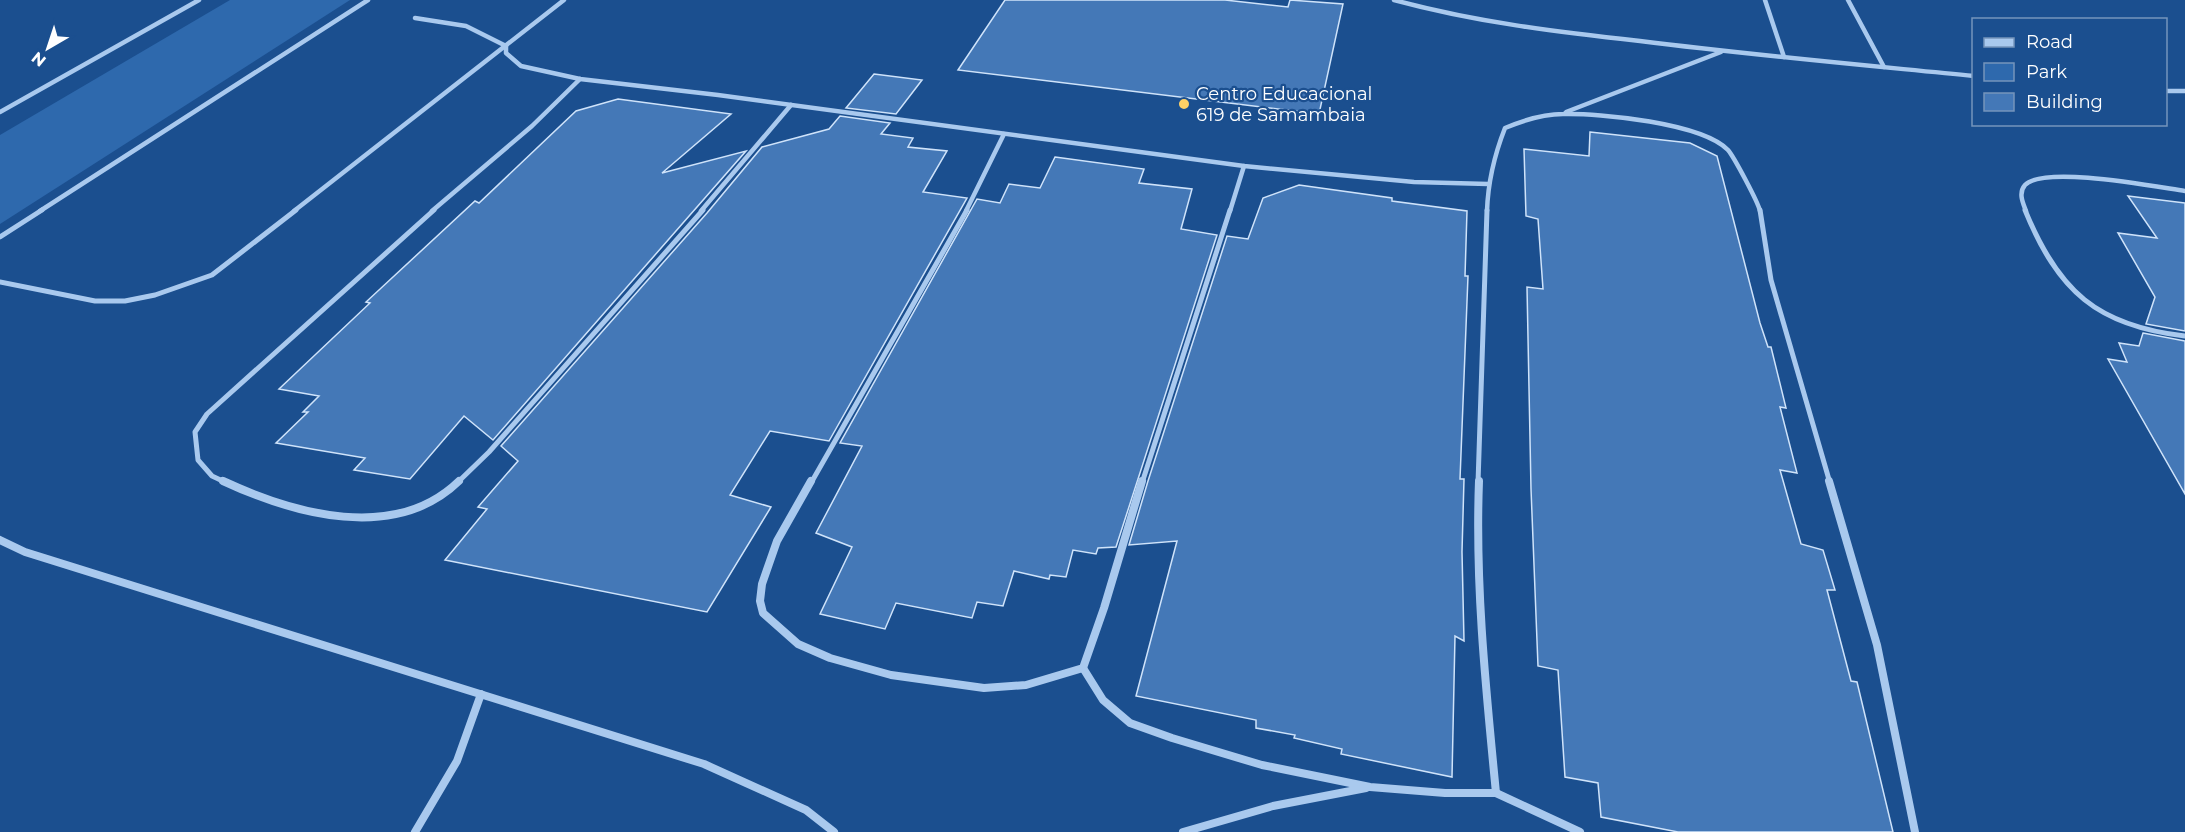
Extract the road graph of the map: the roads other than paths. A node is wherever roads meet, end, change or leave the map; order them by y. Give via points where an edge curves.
1 (199, 0) edge
2 (368, 0) edge
3 (564, 0) edge
4 (1394, 0) edge
5 (1765, 0) edge
6 (1848, 0) edge
7 (415, 18) dead end
8 (506, 46) junction
9 (1722, 51) junction
10 (1784, 57) junction
11 (1884, 67) junction
12 (1972, 75) edge
13 (580, 79) junction
14 (2167, 91) edge
15 (2185, 91) edge
16 (791, 105) junction
17 (0, 112) edge
18 (1563, 114) junction
19 (1004, 134) junction
20 (1244, 166) junction
21 (1488, 184) junction
22 (2185, 191) edge
23 (0, 237) edge
24 (0, 282) edge
25 (2185, 336) edge
26 (0, 540) edge
27 (1083, 668) junction
28 (481, 694) junction
29 (1370, 787) junction
30 (1496, 793) junction
31 (415, 832) edge
32 (834, 832) edge
33 (1183, 832) edge
34 (1581, 832) edge
35 (1915, 832) edge

1 - 17 street
2 - 23 street
3 - 8 street
4 - 9 street via 1477,21
5 - 10 street
6 - 11 street
7 - 8 street via 466,26
8 - 13 street via 506,53 521,66
8 - 24 street via 212,275 172,290 121,301 95,301
9 - 10 street
9 - 18 street
10 - 11 street
11 - 12 street
13 - 16 street
13 - 16 street via 207,414 195,432 195,443 198,460 212,476 262,499 344,518 391,516 423,506 453,487 489,452
14 - 15 street
16 - 19 street
18 - 21 street via 1529,118 1505,128
18 - 35 street via 1658,123 1703,134 1728,150 1759,206 1771,280 1877,645
19 - 20 street
19 - 27 street via 947,246 777,541 760,601 763,613 798,644 830,658 891,675 984,688 1026,685
20 - 21 street via 1414,182
20 - 27 street
21 - 30 street via 1477,529
22 - 25 street via 2060,177 2032,181 2020,193 2056,270 2087,302 2133,326
26 - 28 street via 26,552
27 - 29 street via 1103,700 1130,723 1262,765
28 - 31 street via 457,761
28 - 32 street via 704,764 806,810
29 - 30 street
29 - 33 street via 1273,806
30 - 34 street

